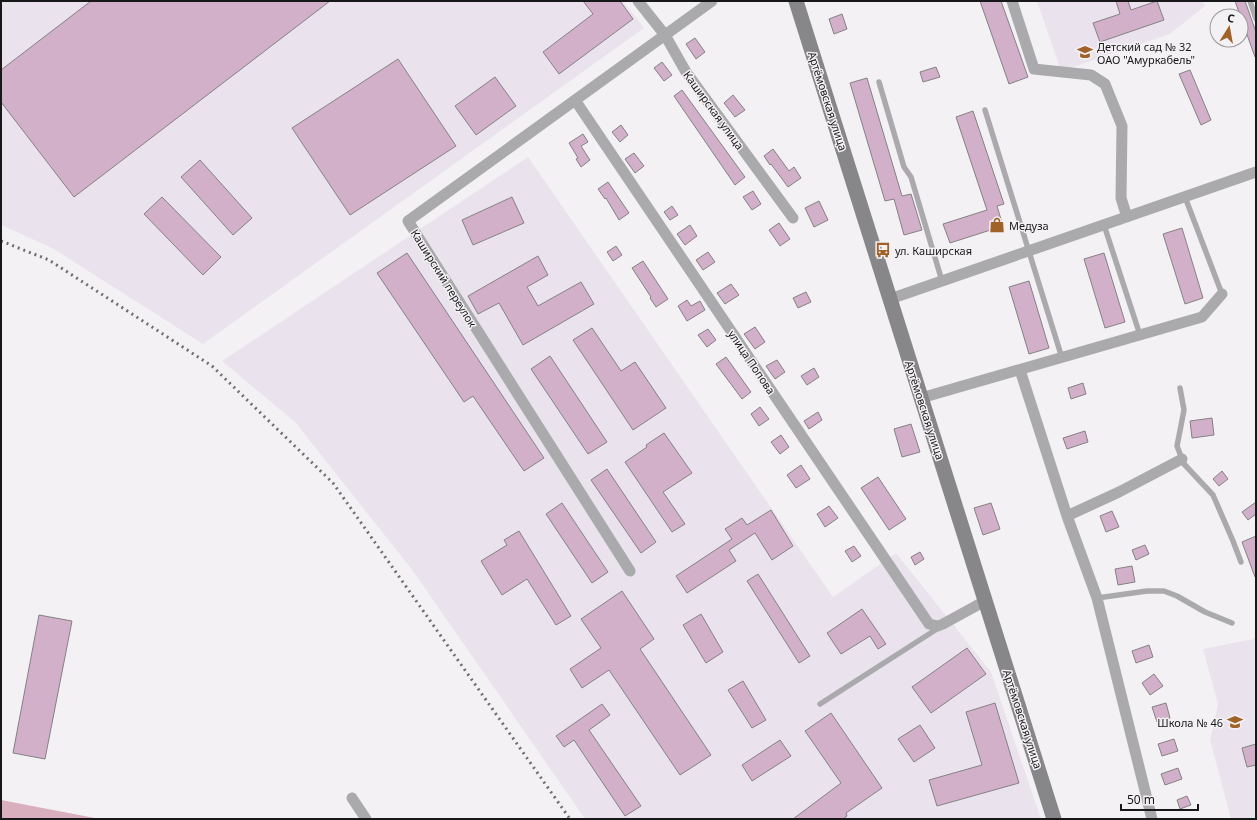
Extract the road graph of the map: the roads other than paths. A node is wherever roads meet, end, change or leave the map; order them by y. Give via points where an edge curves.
1 (638, 1) edge
2 (712, 1) edge
3 (796, 1) edge
4 (1012, 1) edge
5 (1250, 1) edge
6 (1256, 19) edge
7 (664, 35) junction
8 (879, 82) dead end
9 (575, 100) junction
10 (985, 110) dead end
11 (1256, 172) edge
12 (1186, 197) junction
13 (1127, 217) junction
14 (793, 218) dead end
15 (1104, 225) junction
16 (1029, 251) junction
17 (942, 281) junction
18 (1222, 294) joint
19 (890, 299) junction
20 (1140, 335) junction
21 (1062, 358) junction
22 (1020, 370) junction
23 (1180, 388) dead end
24 (921, 398) junction
25 (1182, 459) junction
26 (1067, 516) junction
27 (1241, 562) dead end
28 (630, 571) dead end
29 (1097, 598) junction
30 (985, 601) junction
31 (953, 619) junction
32 (1232, 623) dead end
33 (820, 704) dead end
34 (352, 798) dead end
35 (366, 819) edge
36 (1054, 819) edge
37 (1152, 819) edge

1 - 7 street, Каширская улица
2 - 7 street, Каширский переулок
3 - 19 street, Артёмовская улица
4 - 13 street via 1034,69 1091,75 1105,84 1122,126 1121,198
5 - 6 lane
7 - 9 street, Каширский переулок
7 - 14 street, Каширская улица via 686,72
8 - 17 lane via 904,167 912,177
9 - 28 street, Каширский переулок via 408,221
9 - 31 street, улица Попова via 929,624 938,626
10 - 16 lane
11 - 12 street
12 - 13 street
12 - 18 lane
13 - 15 street
15 - 16 street
15 - 20 lane
16 - 17 street
16 - 21 lane
17 - 19 street
18 - 20 street via 1202,317
19 - 24 street, Артёмовская улица
20 - 21 street
21 - 22 street
22 - 24 street
22 - 26 street
23 - 25 lane via 1184,410 1177,446
24 - 30 street, Артёмовская улица
25 - 26 street
25 - 27 lane via 1213,495
26 - 29 street
29 - 32 lane via 1164,591
29 - 37 street
30 - 31 street
30 - 36 street, Артёмовская улица
31 - 33 lane
34 - 35 street

